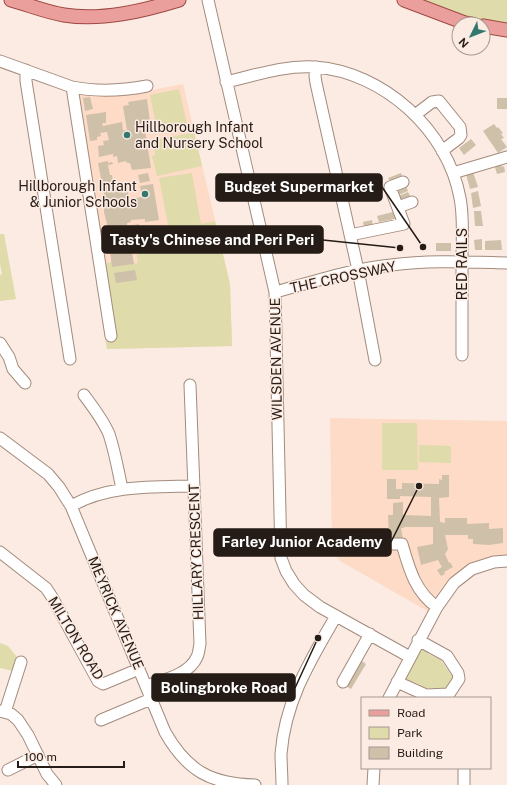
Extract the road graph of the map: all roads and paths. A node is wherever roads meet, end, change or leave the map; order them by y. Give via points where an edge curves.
1 (11, 0) edge
2 (179, 0) edge
3 (208, 0) edge
4 (404, 0) edge
5 (451, 18) edge
6 (491, 27) edge
7 (507, 30) edge
8 (0, 61) edge
9 (316, 67) junction
10 (26, 70) junction
11 (226, 82) junction
12 (147, 86) dead end
13 (72, 87) junction
14 (415, 115) junction
15 (442, 151) junction
16 (507, 156) edge
17 (453, 173) junction
18 (403, 182) dead end
19 (412, 202) dead end
20 (398, 207) junction
21 (350, 235) junction
22 (462, 262) junction
23 (507, 263) edge
24 (358, 270) junction
25 (275, 292) junction
26 (111, 336) dead end
27 (0, 343) edge
28 (462, 356) dead end
29 (70, 359) dead end
30 (376, 360) dead end
31 (25, 383) dead end
32 (190, 385) dead end
33 (84, 395) dead end
34 (0, 438) edge
35 (193, 486) junction
36 (122, 489) junction
37 (71, 506) junction
38 (384, 544) dead end
39 (0, 552) edge
40 (507, 561) edge
41 (437, 607) junction
42 (336, 616) junction
43 (370, 634) junction
44 (418, 640) junction
45 (410, 658) junction
46 (21, 662) dead end
47 (139, 669) junction
48 (343, 682) dead end
49 (397, 682) junction
50 (146, 686) junction
51 (390, 697) edge
52 (151, 699) junction
53 (3, 712) edge
54 (101, 720) dead end
55 (38, 755) junction
56 (374, 769) edge
57 (464, 769) edge
58 (8, 770) dead end
59 (56, 785) edge
60 (255, 785) edge
61 (282, 785) edge
62 (373, 785) edge
63 (464, 785) edge

1 - 2 main road via 66,15 95,17
3 - 11 street, WILSDEN AVENUE
4 - 5 main road
6 - 7 main road
8 - 10 street
9 - 11 street, RED RAILS via 276,69
9 - 14 street, RED RAILS via 358,77 390,94
9 - 21 street via 316,83
10 - 13 street
10 - 29 street
11 - 25 street, WILSDEN AVENUE
12 - 13 street via 96,91
13 - 26 street
14 - 15 street, RED RAILS
14 - 15 street via 432,102 439,101 456,121 461,135
15 - 17 street, RED RAILS
16 - 17 street
17 - 22 street, RED RAILS via 460,198
18 - 20 street via 390,187
19 - 20 street
20 - 21 street via 404,224
21 - 24 street
22 - 23 street, THE CROSSWAY
22 - 24 street, THE CROSSWAY via 416,262
22 - 28 street, RED RAILS
24 - 25 street, THE CROSSWAY
24 - 30 street
25 - 42 street, WILSDEN AVENUE via 281,558 294,584 320,607
27 - 31 street via 13,369
32 - 35 street, HILLARY CRESCENT
33 - 36 street via 108,433
34 - 37 street, MEYRICK AVENUE via 48,474
35 - 36 street
35 - 50 street, HILLARY CRESCENT via 200,644 198,656 182,673
36 - 37 street via 81,500
37 - 47 street, MEYRICK AVENUE
38 - 41 street via 402,544 414,580 428,600
39 - 47 street, MILTON ROAD via 46,588 98,681 103,684
40 - 41 street via 467,569
41 - 44 street
42 - 43 street, WILSDEN AVENUE
42 - 61 street via 294,694 283,738
43 - 45 street, WILSDEN AVENUE
43 - 48 street
44 - 45 street
44 - 49 street via 447,656 458,673 452,692 426,695
45 - 49 street
46 - 53 street
47 - 50 street, MEYRICK AVENUE
49 - 51 street
50 - 52 street, MEYRICK AVENUE
52 - 54 street
52 - 60 street, MEYRICK AVENUE via 165,732 186,761 208,776 242,785
53 - 55 street via 18,720
55 - 58 street
55 - 59 street via 47,774
56 - 62 street
57 - 63 street

